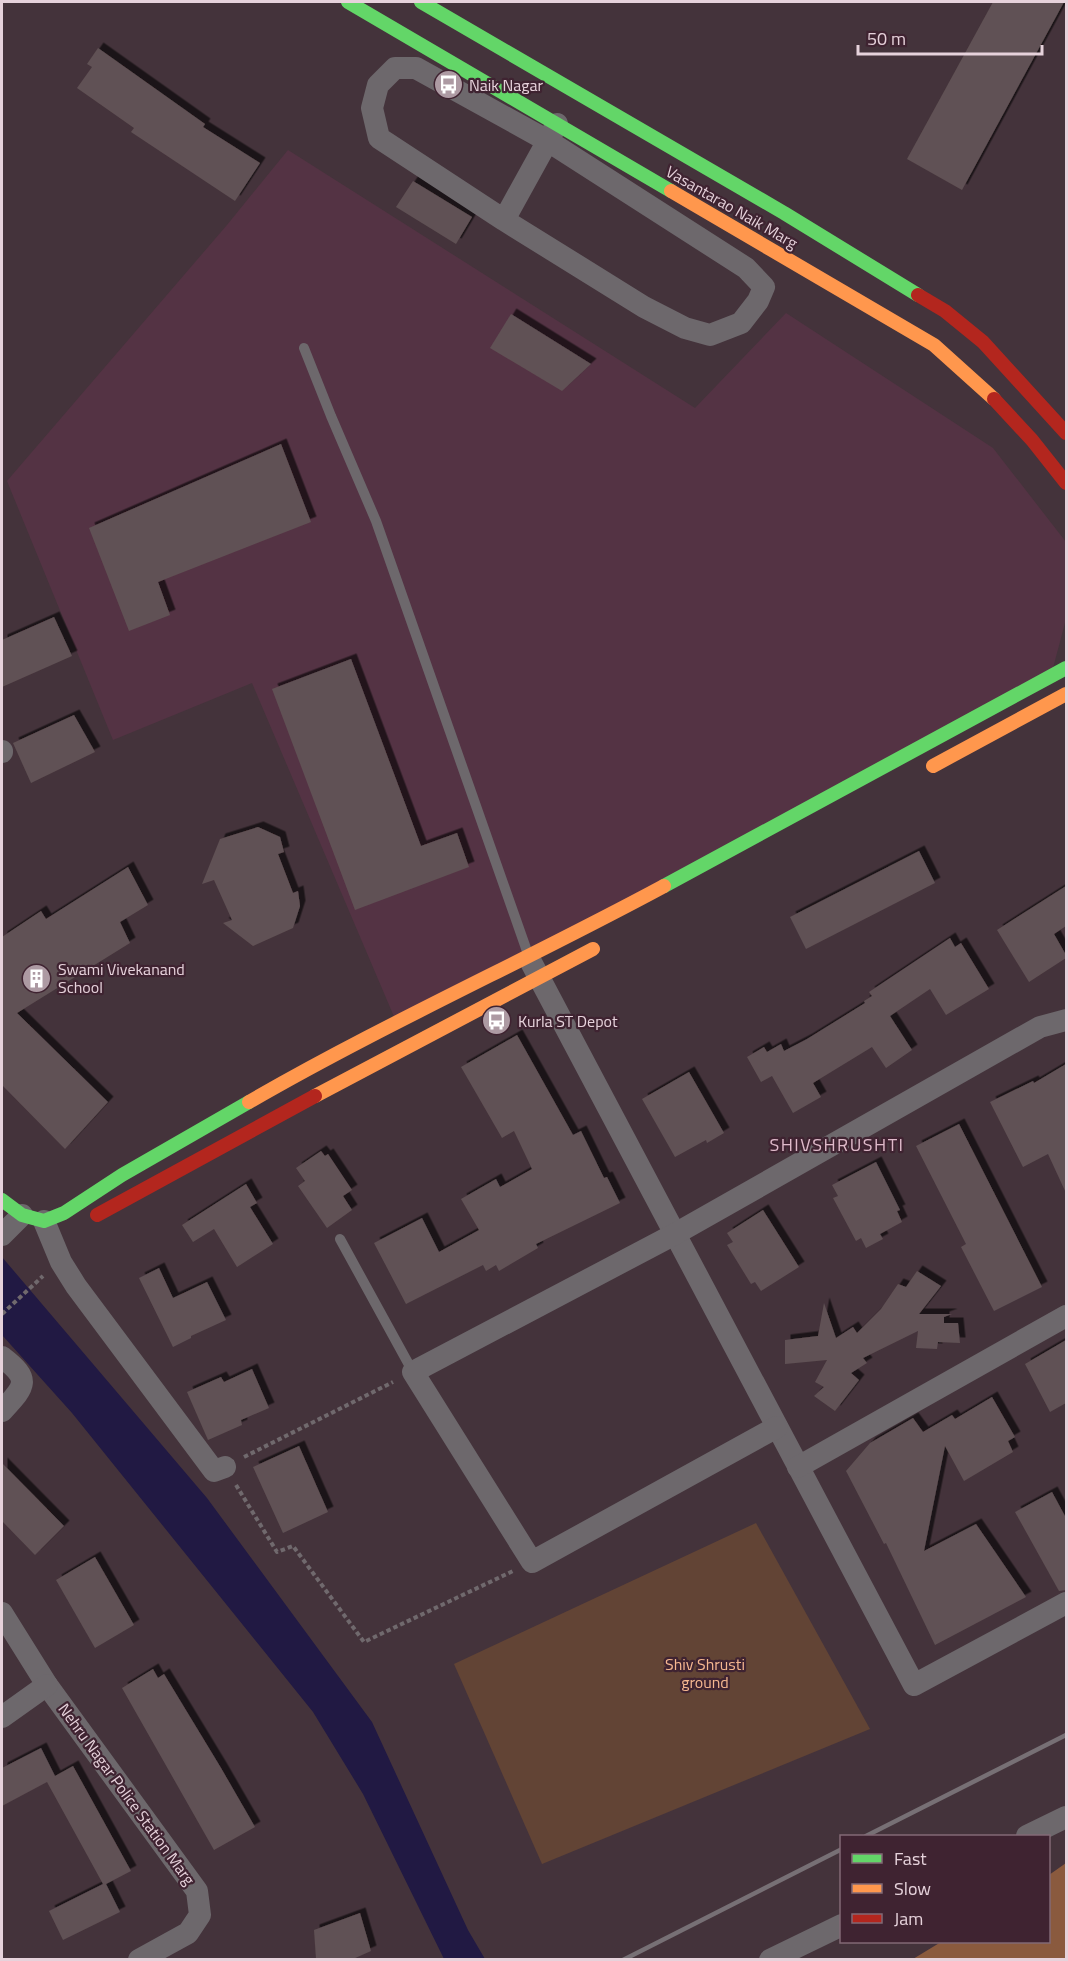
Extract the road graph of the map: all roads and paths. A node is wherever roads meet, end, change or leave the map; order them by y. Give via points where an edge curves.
1 (348, 2) edge
2 (421, 2) edge
3 (370, 7) edge
4 (449, 29) junction
5 (435, 53) junction
6 (616, 115) junction
7 (553, 133) junction
8 (602, 139) junction
9 (726, 179) junction
10 (712, 203) junction
11 (504, 220) junction
12 (887, 275) junction
13 (868, 306) junction
14 (304, 348) dead end
15 (996, 378) junction
16 (1066, 433) edge
17 (1066, 483) edge
18 (1066, 668) edge
19 (1066, 694) edge
20 (919, 774) dead end
21 (602, 944) dead end
22 (529, 957) junction
23 (538, 978) junction
24 (1066, 1020) edge
25 (2, 1200) edge
26 (89, 1220) dead end
27 (9, 1223) edge
28 (52, 1230) junction
29 (675, 1234) junction
30 (340, 1239) dead end
31 (38, 1281) dead end
32 (2, 1314) edge
33 (1066, 1316) edge
34 (2, 1357) edge
35 (413, 1372) junction
36 (2, 1411) edge
37 (777, 1428) junction
38 (225, 1467) junction
39 (798, 1467) junction
40 (532, 1562) junction
41 (1066, 1603) edge
42 (2, 1613) edge
43 (47, 1684) junction
44 (2, 1717) edge
45 (1066, 1817) edge
46 (1029, 1835) edge
47 (840, 1926) edge
48 (139, 1959) edge
49 (770, 1959) edge

1 - 3 street, Vasantarao Naik Marg
2 - 4 street, Vasantarao Naik Marg
3 - 5 street, Vasantarao Naik Marg
4 - 5 street
4 - 6 street, Vasantarao Naik Marg
5 - 7 street, Vasantarao Naik Marg
6 - 8 street
6 - 9 street, Vasantarao Naik Marg
7 - 8 street, Vasantarao Naik Marg
7 - 11 street
7 - 11 street via 416,68 395,68 378,85 372,108 379,138
7 - 11 street via 746,268 764,287 758,301 741,323 710,335 685,328
8 - 10 street, Vasantarao Naik Marg
9 - 10 street
9 - 12 street, Vasantarao Naik Marg via 782,217
10 - 13 street, Vasantarao Naik Marg
12 - 13 street
12 - 15 street, Vasantarao Naik Marg via 945,311 983,342
13 - 15 street, Vasantarao Naik Marg
14 - 22 lane via 376,521
15 - 16 street, Vasantarao Naik Marg
15 - 17 street, Vasantarao Naik Marg via 1032,440
18 - 22 street
19 - 20 street
21 - 23 street
22 - 23 street
22 - 28 street via 303,1070 122,1175 64,1213
23 - 26 street
23 - 29 street
24 - 29 street via 1040,1027
25 - 27 street
27 - 28 street
28 - 38 street via 61,1262 76,1286 214,1471
29 - 35 street
29 - 37 street
30 - 35 lane
31 - 32 path
33 - 39 street
34 - 36 street via 19,1371 22,1386
35 - 38 path
35 - 40 street
37 - 39 street
37 - 40 street
38 - 40 path via 277,1552 293,1546 364,1641
39 - 41 street via 914,1685
42 - 43 street, Nehru Nagar Police Station Marg
43 - 44 street
43 - 48 street, Nehru Nagar Police Station Marg via 197,1891 200,1915 188,1934
45 - 46 street
47 - 49 street

